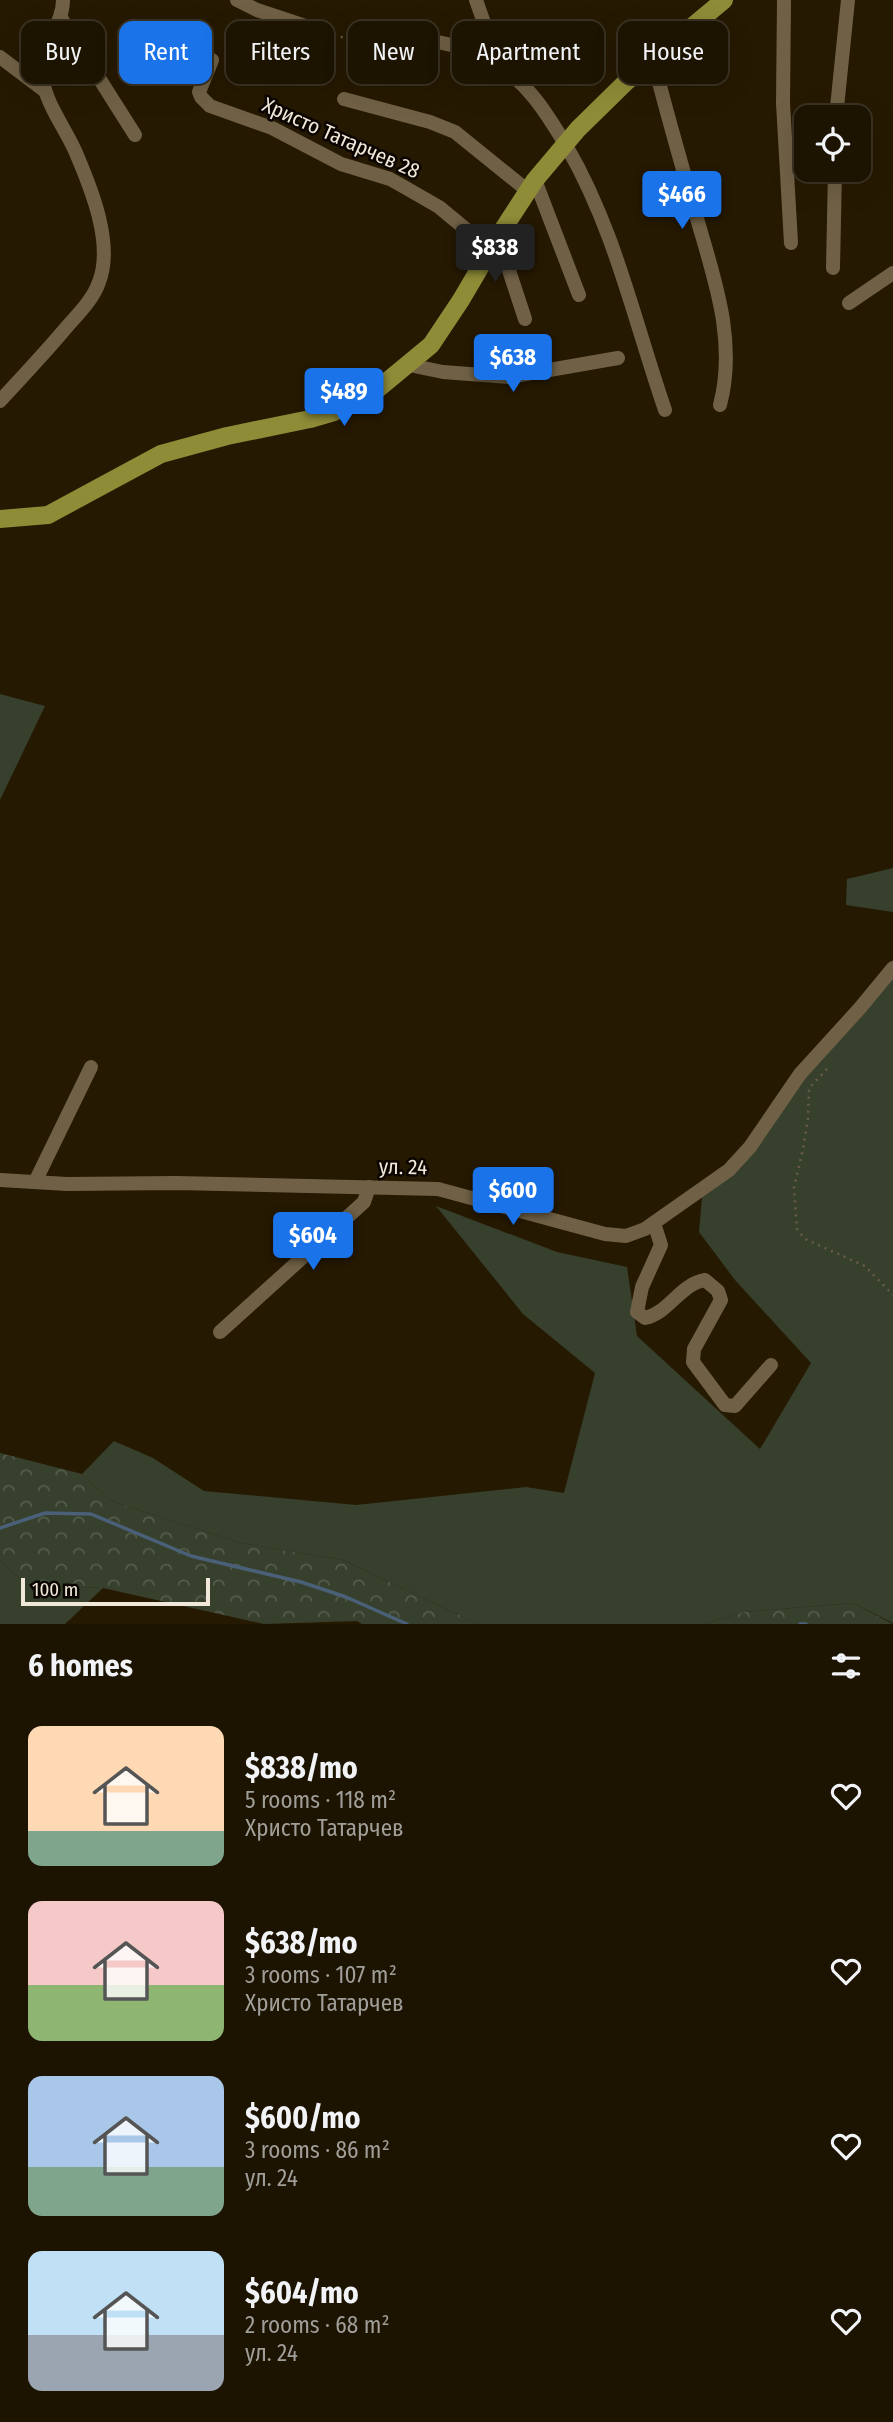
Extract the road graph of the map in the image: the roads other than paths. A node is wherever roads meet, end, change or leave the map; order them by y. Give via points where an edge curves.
1 (63, 0) edge
2 (237, 0) edge
3 (476, 0) edge
4 (724, 0) edge
5 (785, 0) edge
6 (848, 0) edge
7 (61, 18) junction
8 (290, 21) edge
9 (483, 21) edge
10 (699, 21) edge
11 (0, 57) edge
12 (202, 84) edge
13 (523, 84) edge
14 (624, 84) edge
15 (660, 84) edge
16 (45, 91) junction
17 (344, 99) dead end
18 (837, 105) edge
19 (135, 135) dead end
20 (565, 144) junction
21 (835, 182) edge
22 (532, 186) junction
23 (790, 243) dead end
24 (495, 244) junction
25 (833, 268) dead end
26 (893, 273) edge
27 (893, 287) edge
28 (579, 295) dead end
29 (849, 303) dead end
30 (525, 319) dead end
31 (618, 358) dead end
32 (409, 365) junction
33 (0, 401) edge
34 (720, 405) dead end
35 (665, 410) dead end
36 (0, 519) edge
37 (893, 968) edge
38 (91, 1067) dead end
39 (0, 1180) edge
40 (36, 1182) junction
41 (369, 1187) junction
42 (654, 1223) junction
43 (220, 1332) dead end
44 (771, 1364) dead end

1 - 7 street
2 - 8 street
3 - 9 street
4 - 10 main road
5 - 23 street via 783,103
6 - 18 street
7 - 16 street via 49,35 42,60
7 - 19 street
11 - 16 street
12 - 24 street, Христо Татарчев 28 via 199,92 210,106 272,128 341,163 390,179
13 - 20 street
14 - 20 main road
15 - 34 street via 721,302 727,344
16 - 33 street via 96,203 103,262 100,282 84,307
17 - 22 street via 455,132
20 - 22 main road
20 - 35 street via 585,178 617,254
21 - 25 street
22 - 24 main road
22 - 28 street
24 - 30 street
24 - 32 main road via 431,345
26 - 27 street
26 - 29 street
31 - 32 street via 509,377
32 - 36 main road via 379,388 334,412 170,451 48,515
37 - 42 street, ул. 24 via 800,1074 729,1170
38 - 40 street
39 - 40 street, ул. 24
40 - 41 street, ул. 24
41 - 42 street, ул. 24 via 438,1189 606,1234 626,1236
41 - 43 street via 365,1202
42 - 44 street via 661,1245 642,1287 637,1312 645,1318 654,1316 694,1282 705,1280 718,1291 721,1300 694,1349 693,1362 725,1405 735,1406

